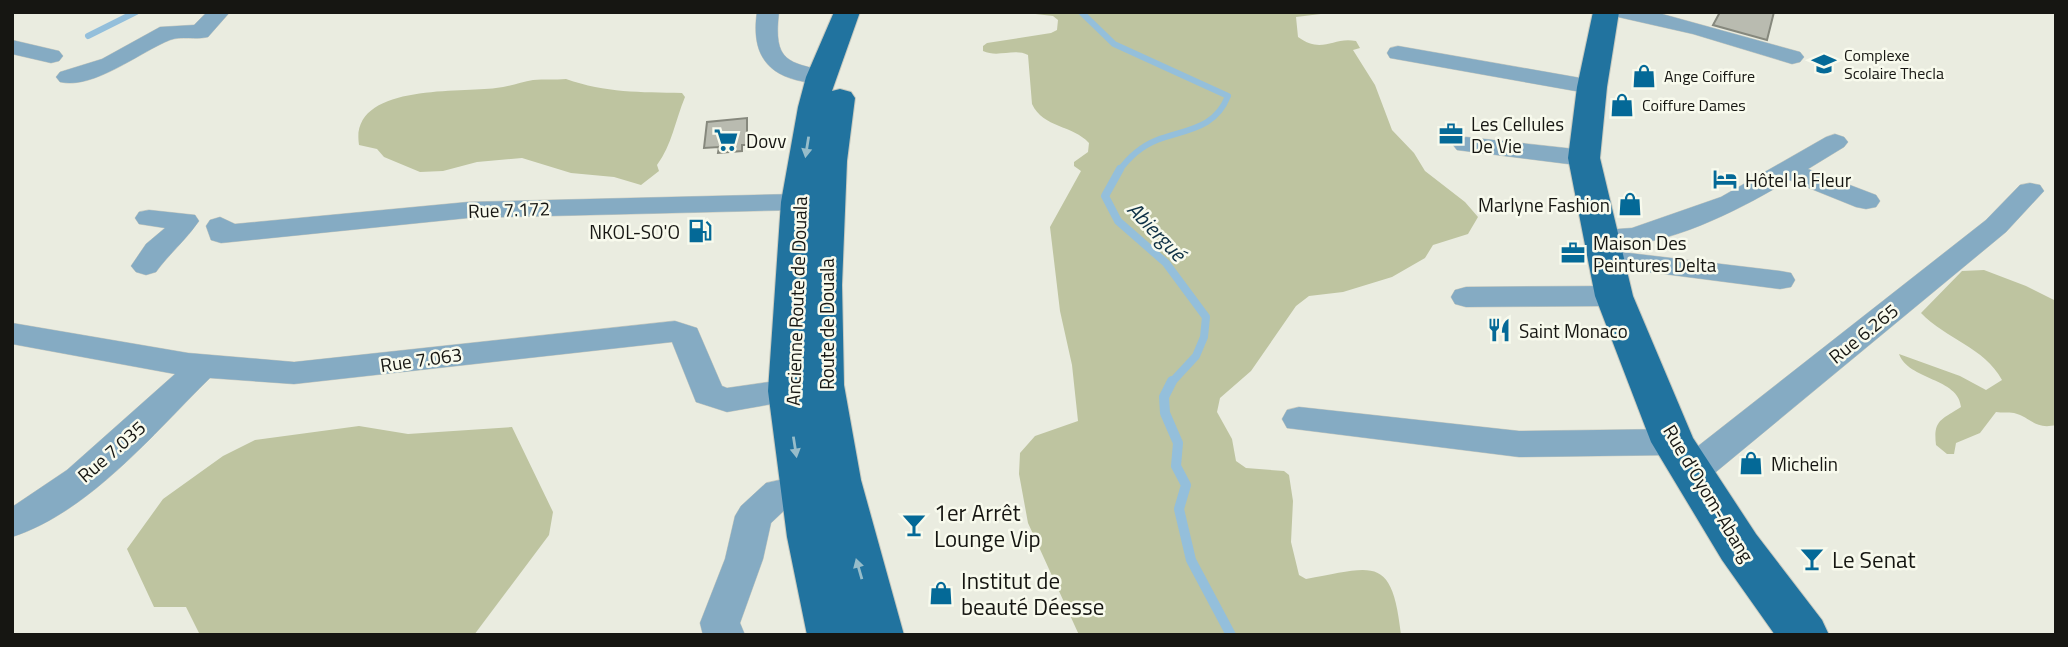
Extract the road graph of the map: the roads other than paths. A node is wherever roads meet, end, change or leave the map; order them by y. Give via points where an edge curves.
1 (219, 12) edge
2 (768, 12) edge
3 (847, 12) edge
4 (865, 12) edge
5 (1606, 12) edge
6 (1626, 12) edge
7 (12, 47) edge
8 (1398, 53) dead end
9 (51, 56) dead end
10 (1792, 57) dead end
11 (68, 77) dead end
12 (1592, 87) junction
13 (824, 97) junction
14 (1835, 142) dead end
15 (1466, 145) dead end
16 (1584, 158) junction
17 (1788, 170) junction
18 (2030, 191) dead end
19 (1866, 201) dead end
20 (798, 202) junction
21 (149, 218) dead end
22 (185, 220) junction
23 (1602, 248) junction
24 (146, 267) dead end
25 (1780, 280) dead end
26 (1614, 296) junction
27 (1466, 297) dead end
28 (12, 333) edge
29 (201, 367) junction
30 (789, 391) junction
31 (1299, 419) dead end
32 (1683, 457) junction
33 (802, 489) junction
34 (12, 522) edge
35 (724, 635) edge
36 (831, 635) edge
37 (878, 635) edge
38 (1804, 635) edge

1 - 11 street via 201,32 168,32 110,64
2 - 13 street via 764,31 775,60
3 - 13 main road, Ancienne Route de Douala
4 - 13 main road, Route de Douala via 843,79
5 - 12 main road, Rue d'Oyom-Abang
6 - 10 street
7 - 9 street
8 - 12 street
12 - 16 main road, Rue d'Oyom-Abang
13 -> 20 main road, Ancienne Route de Douala
37 -> 13 main road, Route de Douala via 848,530 824,387
14 - 17 street
15 - 16 street
16 - 23 main road, Rue d'Oyom-Abang
17 - 19 street
17 - 23 street via 1731,203
18 - 32 street, Rue 6.265 via 1996,226
20 - 22 street, Rue 7.172 via 468,210 225,222 200,228
20 - 30 main road, Ancienne Route de Douala
21 - 22 street, Rue 7.172
22 - 24 street
23 - 25 street
23 - 26 main road, Rue d'Oyom-Abang
26 - 27 street
26 - 32 main road, Rue d'Oyom-Abang
28 - 29 street, Rue 7.063
29 - 30 street, Rue 7.063 via 294,373 675,331 686,335 708,394 727,400
29 - 34 street, Rue 7.035 via 117,447 39,512
30 -> 33 main road, Ancienne Route de Douala
31 - 32 street
32 - 38 main road, Rue d'Oyom-Abang via 1739,547
33 - 35 street via 779,493 754,516 720,623
33 - 36 main road, Ancienne Route de Douala

